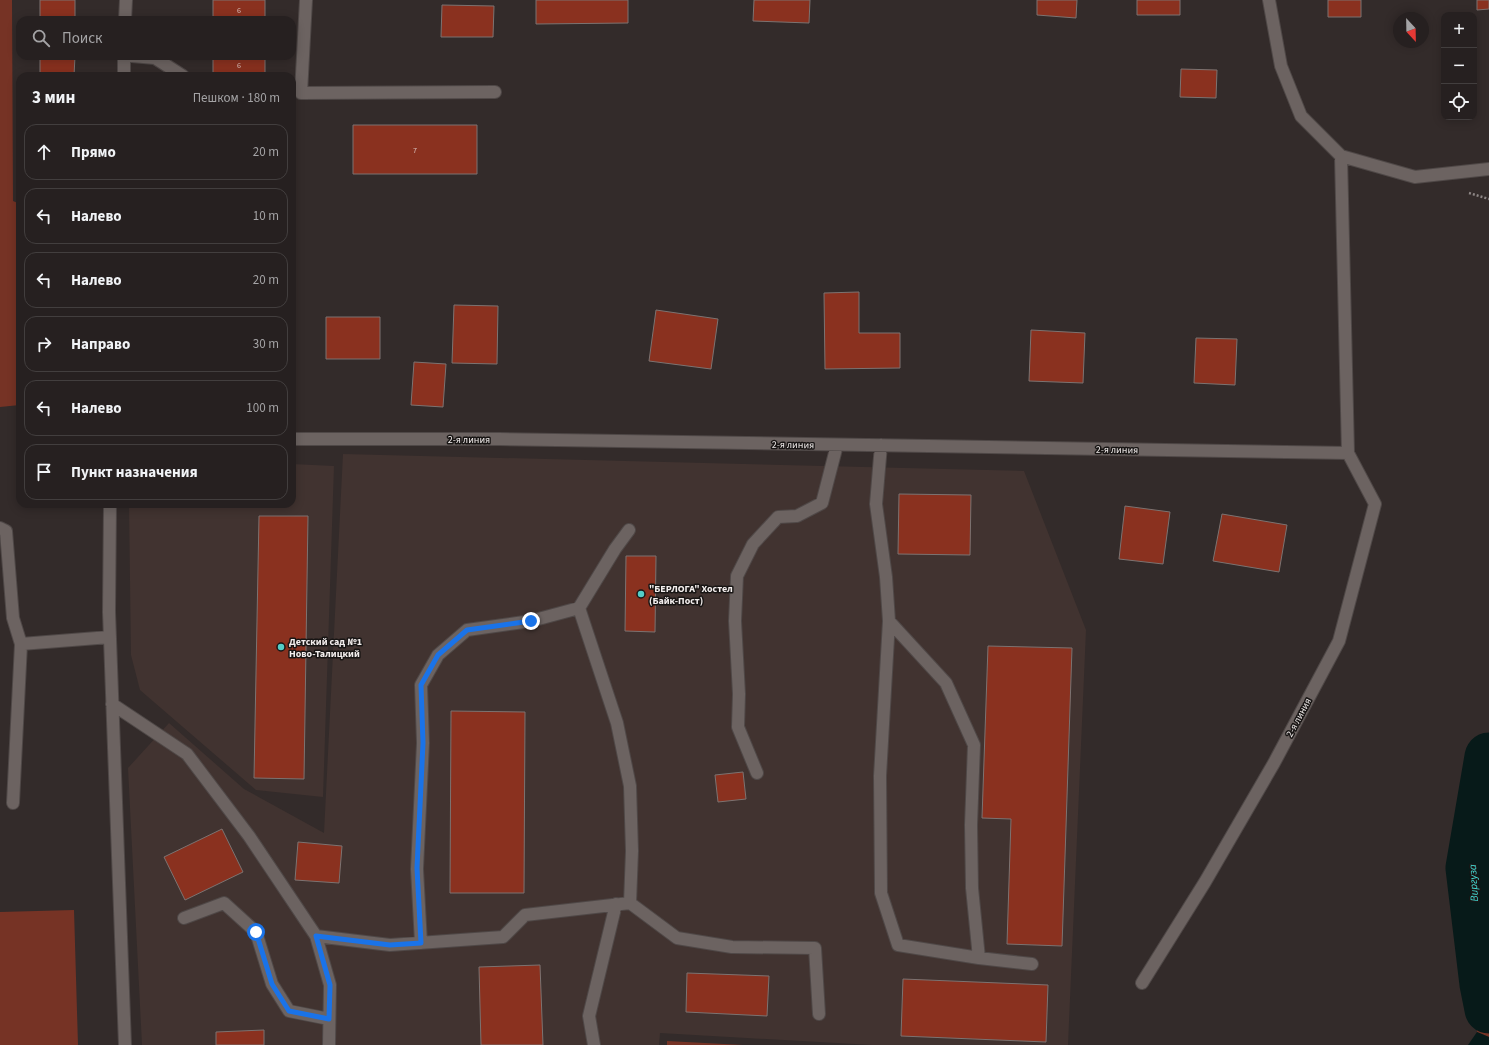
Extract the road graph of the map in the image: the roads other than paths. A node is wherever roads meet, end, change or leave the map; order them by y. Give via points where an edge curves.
1 (126, 0) edge
2 (306, 0) edge
3 (1269, 0) edge
4 (125, 16) edge
5 (124, 60) edge
6 (159, 60) edge
7 (124, 72) edge
8 (177, 72) edge
9 (495, 92) dead end
10 (297, 93) edge
11 (1341, 156) junction
12 (1489, 169) edge
13 (296, 439) edge
14 (837, 445) junction
15 (881, 445) junction
16 (1348, 453) junction
17 (110, 508) edge
18 (0, 528) edge
19 (629, 530) dead end
20 (579, 608) junction
21 (889, 622) junction
22 (110, 637) junction
23 (21, 644) junction
24 (112, 704) junction
25 (757, 773) dead end
26 (13, 803) dead end
27 (630, 903) junction
28 (616, 904) junction
29 (184, 918) dead end
30 (316, 936) junction
31 (421, 943) junction
32 (979, 958) junction
33 (1032, 964) dead end
34 (1142, 983) dead end
35 (819, 1014) dead end
36 (329, 1019) junction
37 (125, 1045) edge
38 (329, 1045) edge
39 (594, 1045) edge

1 - 4 street
2 - 10 street
3 - 11 street via 1281,66 1301,116
5 - 7 street
6 - 8 street
9 - 10 street
11 - 12 street via 1415,176
11 - 16 street
13 - 14 street, 2-я линия via 499,439
14 - 15 street, 2-я линия
14 - 25 street via 822,503 797,516 778,517 753,544 737,576 735,621 738,727
15 - 16 street, 2-я линия
15 - 21 street via 876,504
16 - 34 street, 2-я линия via 1375,504 1339,641 1274,763 1205,882
17 - 22 street
18 - 23 street via 6,531 13,618
19 - 20 street
20 - 27 street via 617,723 630,786
20 - 31 street via 531,621 467,630 438,655 421,685 423,743 417,868
21 - 32 street via 946,683 974,745 972,888
21 - 32 street via 880,776 881,893 898,945
22 - 23 street
22 - 24 street
23 - 26 street
24 - 30 street via 187,754 249,836
24 - 37 street
27 - 28 street
27 - 35 street via 677,938 732,947 815,948
28 - 31 street via 525,915 503,937
28 - 39 street via 589,1016
29 - 36 street via 224,903 256,932 272,984 289,1011
30 - 31 street via 390,945
30 - 36 street via 330,985
32 - 33 street
36 - 38 street

